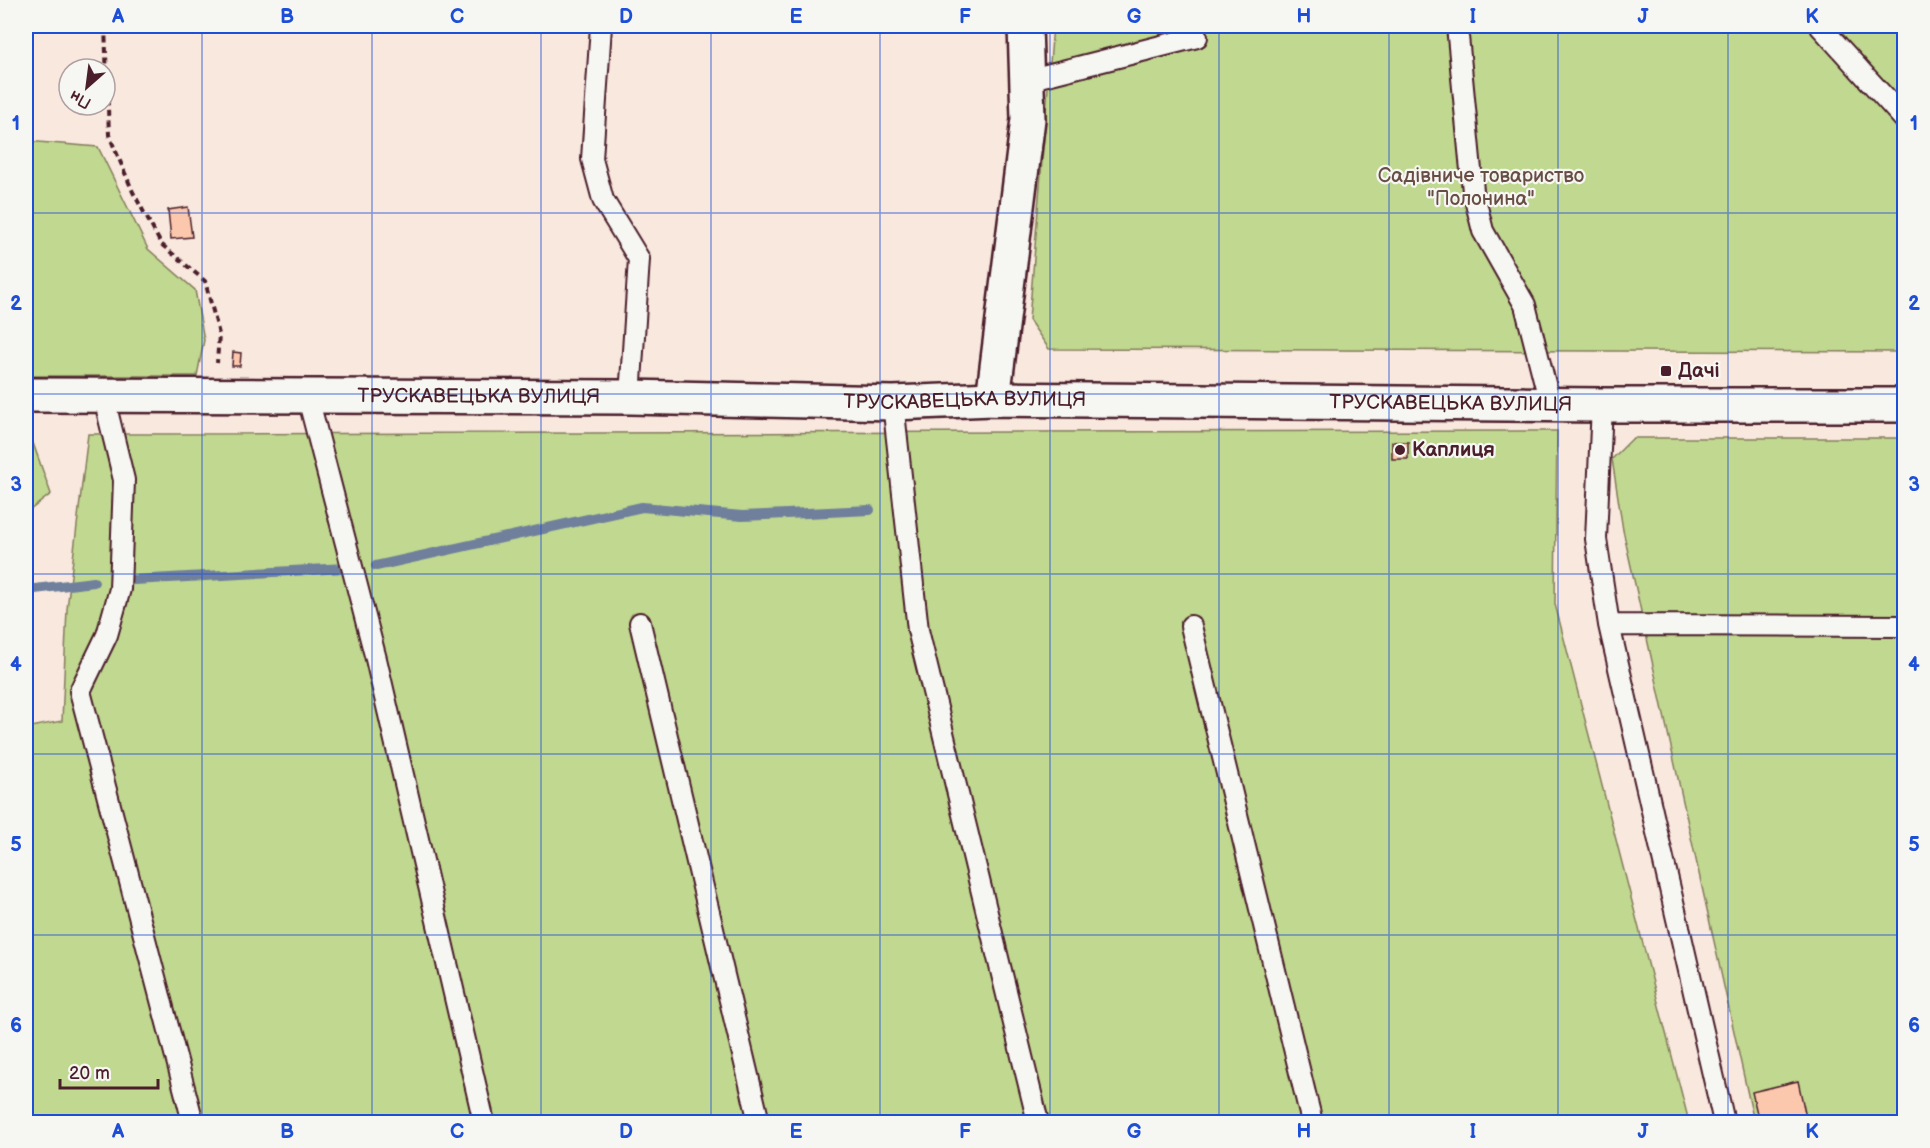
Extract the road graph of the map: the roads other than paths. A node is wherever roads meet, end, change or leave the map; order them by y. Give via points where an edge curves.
1 (601, 26) edge
2 (1025, 26) edge
3 (1457, 26) edge
4 (1820, 26) edge
5 (1197, 37) dead end
6 (1027, 80) junction
7 (1905, 119) edge
8 (26, 394) edge
9 (103, 394) junction
10 (307, 394) junction
11 (630, 397) junction
12 (993, 399) junction
13 (893, 403) junction
14 (1550, 403) junction
15 (1602, 405) junction
16 (1905, 405) edge
17 (640, 623) dead end
18 (1609, 625) junction
19 (1191, 626) dead end
20 (1905, 626) edge
21 (193, 1122) edge
22 (484, 1122) edge
23 (759, 1122) edge
24 (1038, 1122) edge
25 (1312, 1122) edge
26 (1724, 1122) edge

1 - 11 lane via 592,159 603,200 639,259
2 - 6 street
3 - 14 lane via 1476,201 1483,231 1525,305
4 - 7 lane
5 - 6 lane
6 - 12 street via 1028,119
8 - 9 street, ТРУСКАВЕЦЬКА ВУЛИЦЯ
9 - 10 street, ТРУСКАВЕЦЬКА ВУЛИЦЯ
9 - 21 lane via 124,480 120,589 107,635 80,691
10 - 11 street, ТРУСКАВЕЦЬКА ВУЛИЦЯ
10 - 22 lane via 376,659
11 - 13 street, ТРУСКАВЕЦЬКА ВУЛИЦЯ
12 - 13 street, ТРУСКАВЕЦЬКА ВУЛИЦЯ
12 - 14 street, ТРУСКАВЕЦЬКА ВУЛИЦЯ
13 - 24 lane via 918,630
14 - 15 street, ТРУСКАВЕЦЬКА ВУЛИЦЯ
15 - 16 street, ТРУСКАВЕЦЬКА ВУЛИЦЯ
15 - 18 lane via 1596,539
17 - 23 lane
18 - 20 lane
18 - 26 lane
19 - 25 lane

